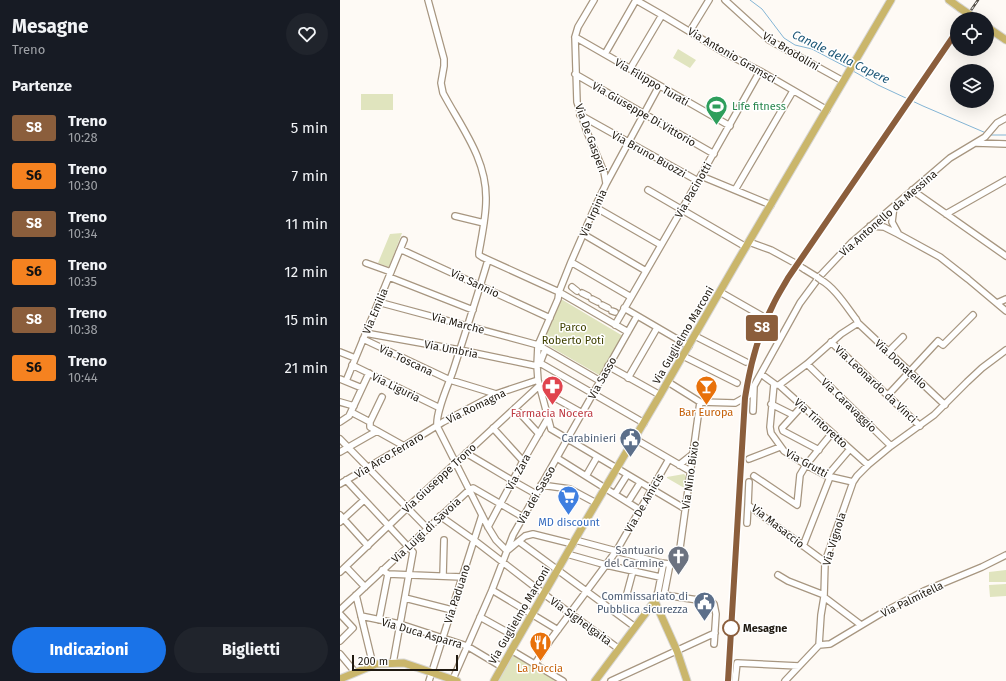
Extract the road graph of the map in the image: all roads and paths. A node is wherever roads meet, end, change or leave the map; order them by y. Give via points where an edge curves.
1 (428, 0) edge
2 (594, 0) edge
3 (636, 0) edge
4 (709, 0) edge
5 (725, 0) edge
6 (891, 0) edge
7 (949, 0) edge
8 (966, 12) edge
9 (662, 14) junction
10 (690, 31) junction
11 (994, 32) edge
12 (575, 37) junction
13 (1006, 40) edge
14 (605, 54) junction
15 (630, 69) junction
16 (760, 71) junction
17 (576, 74) junction
18 (843, 81) junction
19 (660, 86) junction
20 (793, 91) junction
21 (827, 110) junction
22 (644, 114) junction
23 (580, 115) junction
24 (1006, 118) edge
25 (730, 126) junction
26 (629, 142) junction
27 (975, 142) junction
28 (1006, 144) edge
29 (714, 154) junction
30 (699, 179) junction
31 (1006, 180) edge
32 (606, 184) junction
33 (648, 190) dead end
34 (735, 190) junction
35 (912, 190) junction
36 (771, 205) junction
37 (894, 206) junction
38 (595, 207) junction
39 (682, 209) junction
40 (946, 214) junction
41 (455, 216) dead end
42 (484, 223) junction
43 (870, 226) junction
44 (583, 234) junction
45 (898, 234) junction
46 (404, 240) dead end
47 (748, 244) junction
48 (661, 245) junction
49 (399, 252) junction
50 (1006, 256) edge
51 (488, 260) junction
52 (571, 262) junction
53 (366, 263) dead end
54 (646, 271) junction
55 (390, 275) junction
56 (568, 285) junction
57 (480, 286) junction
58 (560, 292) junction
59 (720, 292) junction
60 (631, 297) junction
61 (1006, 299) edge
62 (378, 302) junction
63 (997, 303) junction
64 (624, 308) junction
65 (473, 310) junction
66 (612, 310) dead end
67 (1006, 311) edge
68 (973, 315) dead end
69 (637, 316) junction
70 (762, 316) dead end
71 (550, 318) junction
72 (858, 323) junction
73 (615, 325) junction
74 (468, 326) junction
75 (657, 328) junction
76 (628, 332) junction
77 (365, 333) junction
78 (695, 336) junction
79 (902, 337) dead end
80 (362, 339) junction
81 (831, 342) junction
82 (538, 345) junction
83 (689, 346) junction
84 (460, 350) junction
85 (545, 350) junction
86 (1006, 350) edge
87 (340, 352) edge
88 (888, 352) junction
89 (683, 356) junction
90 (355, 358) junction
91 (746, 362) dead end
92 (539, 364) junction
93 (807, 364) junction
94 (352, 365) junction
95 (608, 366) junction
96 (910, 372) junction
97 (369, 373) junction
98 (761, 374) junction
99 (628, 378) junction
100 (343, 380) edge
101 (450, 380) junction
102 (600, 381) junction
103 (668, 382) junction
104 (736, 383) dead end
105 (776, 384) junction
106 (539, 385) junction
107 (754, 385) junction
108 (362, 388) junction
109 (594, 393) junction
110 (496, 394) junction
111 (660, 395) junction
112 (888, 395) junction
113 (382, 397) dead end
114 (340, 402) edge
115 (700, 402) junction
116 (771, 404) junction
117 (945, 405) junction
118 (802, 406) junction
119 (440, 408) junction
120 (514, 408) junction
121 (353, 409) junction
122 (753, 411) dead end
123 (582, 413) junction
124 (793, 415) junction
125 (548, 418) junction
126 (340, 422) edge
127 (370, 422) junction
128 (644, 423) junction
129 (437, 426) junction
130 (920, 426) junction
131 (493, 428) junction
132 (377, 431) junction
133 (832, 433) junction
134 (539, 434) junction
135 (340, 439) edge
136 (635, 439) junction
137 (567, 440) junction
138 (404, 446) junction
139 (892, 446) junction
140 (349, 447) junction
141 (780, 447) junction
142 (850, 449) junction
143 (819, 450) junction
144 (340, 452) edge
145 (466, 453) junction
146 (693, 454) junction
147 (597, 457) junction
148 (557, 458) junction
149 (669, 459) junction
150 (749, 459) dead end
151 (523, 461) junction
152 (456, 463) junction
153 (679, 465) junction
154 (806, 465) junction
155 (868, 465) junction
156 (368, 468) junction
157 (617, 469) junction
158 (690, 471) junction
159 (626, 475) junction
160 (586, 476) junction
161 (754, 476) dead end
162 (828, 476) junction
163 (346, 480) junction
164 (513, 481) junction
165 (749, 482) dead end
166 (854, 482) junction
167 (640, 483) junction
168 (340, 484) edge
169 (541, 485) junction
170 (605, 488) junction
171 (469, 490) junction
172 (652, 490) junction
173 (536, 494) junction
174 (615, 494) junction
175 (364, 500) junction
176 (628, 502) junction
177 (596, 503) junction
178 (501, 504) junction
179 (748, 505) junction
180 (407, 508) junction
181 (685, 508) junction
182 (640, 510) junction
183 (482, 515) junction
184 (440, 516) junction
185 (523, 517) junction
186 (341, 519) edge
187 (747, 523) dead end
188 (388, 526) junction
189 (488, 526) junction
190 (427, 528) junction
191 (444, 540) dead end
192 (474, 540) junction
193 (574, 542) junction
194 (521, 543) dead end
195 (368, 546) junction
196 (408, 546) junction
197 (803, 546) junction
198 (617, 550) junction
199 (507, 551) junction
200 (567, 554) junction
201 (1006, 555) edge
202 (503, 562) junction
203 (825, 562) junction
204 (661, 563) junction
205 (670, 564) junction
206 (606, 565) junction
207 (346, 567) junction
208 (382, 570) junction
209 (557, 570) junction
210 (632, 571) junction
211 (340, 572) edge
212 (388, 574) junction
213 (409, 575) junction
214 (778, 575) dead end
215 (443, 576) junction
216 (462, 577) junction
217 (660, 577) junction
218 (365, 587) junction
219 (492, 590) junction
220 (587, 592) junction
221 (544, 594) junction
222 (657, 594) junction
223 (356, 595) junction
224 (664, 595) junction
225 (824, 596) junction
226 (626, 597) dead end
227 (405, 598) junction
228 (654, 602) junction
229 (340, 610) edge
230 (452, 610) junction
231 (571, 613) junction
232 (340, 614) edge
233 (532, 614) junction
234 (361, 616) junction
235 (480, 617) junction
236 (379, 620) junction
237 (400, 624) junction
238 (861, 625) junction
239 (635, 627) junction
240 (558, 630) junction
241 (507, 632) dead end
242 (715, 633) junction
243 (443, 638) junction
244 (340, 641) edge
245 (714, 644) dead end
246 (467, 646) junction
247 (819, 646) junction
248 (619, 649) junction
249 (511, 650) junction
250 (677, 651) junction
251 (340, 654) edge
252 (393, 663) junction
253 (535, 664) junction
254 (373, 665) junction
255 (799, 666) junction
256 (502, 667) junction
257 (433, 672) junction
258 (353, 676) edge
259 (340, 679) edge
260 (455, 680) edge
261 (430, 681) edge
262 (494, 681) edge
263 (563, 681) edge
264 (594, 681) edge
265 (611, 681) edge
266 (687, 681) edge
267 (735, 681) edge
268 (785, 681) edge

1 - 42 street via 444,59 441,83 443,93 477,153 483,170 486,187
2 - 12 street, Via De Gasperi
3 - 9 street, Via Antonio Gramsci
3 - 14 street
4 - 10 street
5 - 18 street, Via Brodolini via 770,40
6 - 18 main road, Via Guglielmo Marconi
7 - 8 main road, bridge
9 - 10 street, Via Antonio Gramsci
9 - 15 street
10 - 16 street, Via Antonio Gramsci
11 - 13 main road
12 - 14 street, Via Filippo Turati
12 - 17 street, Via De Gasperi
14 - 15 street, Via Filippo Turati
15 - 19 street, Via Filippo Turati
16 - 20 street, Via Antonio Gramsci
16 - 25 street, Via Pacinotti
17 - 22 street, Via Giuseppe Di Vittorio
17 - 23 street, Via De Gasperi
18 - 21 main road, Via Guglielmo Marconi
19 - 22 street, Via Irpinia
19 - 25 street, Via Filippo Turati
20 - 21 street, Via Antonio Gramsci
20 - 34 street
21 - 36 main road, Via Guglielmo Marconi
22 - 26 street, Via Irpinia
22 - 29 street, Via Giuseppe Di Vittorio
23 - 26 street, Via Bruno Buozzi
23 - 32 street, Via De Gasperi via 604,172
24 - 27 street, Via Antonello da Messina
25 - 29 street, Via Pacinotti
26 - 30 street, Via Bruno Buozzi
26 - 32 street, Via Irpinia
27 - 28 street
27 - 35 street, Via Antonello da Messina via 950,158
29 - 30 street, Via Pacinotti
30 - 34 street, Via Bruno Buozzi
30 - 39 street, Via Pacinotti
31 - 40 street
32 - 38 street, Via Irpinia
33 - 39 street, Via Donatello
34 - 36 street, Via Bruno Buozzi
35 - 37 street, Via Antonello da Messina
35 - 40 street
36 - 47 main road, Via Guglielmo Marconi
37 - 43 street, Via Antonello da Messina
37 - 45 street via 892,222
38 - 44 street, Via Irpinia
38 - 48 street
39 - 47 street, Via Donatello
39 - 48 street, Via Pacinotti
40 - 50 street
41 - 42 street
42 - 51 street via 479,252
43 - 45 street via 884,227
43 - 98 street, Via Antonello da Messina via 820,276 800,303
44 - 52 street, Via Irpinia
44 - 54 street
45 - 63 street via 940,257
46 - 49 street, Via Emilia
47 - 59 main road, Via Guglielmo Marconi
47 - 72 street, Via Donatello, bridge via 771,250 826,283
48 - 54 street, Via Pacinotti
49 - 55 street, Via Emilia
49 - 57 street, Via Sannio via 402,250
51 - 57 street
51 - 58 street
52 - 56 street, Via Irpinia
52 - 60 street
53 - 55 street
54 - 60 street, Via Pacinotti
55 - 62 street, Via Emilia
55 - 65 street
56 - 58 street, Via Irpinia
56 - 66 street
57 - 65 street
57 - 71 street, Via Sannio
58 - 71 street, Via Irpinia
58 - 73 street
59 - 70 street
59 - 78 main road, Via Guglielmo Marconi
60 - 64 street, Via Pacinotti
61 - 63 street
62 - 74 street, Via Marche
62 - 77 street, Via Emilia
63 - 67 street
64 - 69 street
64 - 73 street, Via Pacinotti
65 - 74 street
68 - 96 street via 943,345 938,341
69 - 75 street
69 - 76 street, Via Sasso
71 - 82 street, Via Irpinia
72 - 81 street
72 - 88 street, Via Donatello
73 - 76 street
74 - 82 street, Via Marche
74 - 84 street
75 - 83 street
75 - 99 street
76 - 95 street, Via Sasso
77 - 80 street, Via Emilia
77 - 84 street, Via Umbria
78 - 83 main road, Via Guglielmo Marconi
78 - 91 street
79 - 88 street
80 - 90 street, Via Emilia
80 - 101 street, Via Toscana
81 - 93 street
81 - 112 street, Via Leonardo da Vinci
82 - 85 street
82 - 92 street
83 - 89 main road, Via Guglielmo Marconi
84 - 92 street, Via Umbria
84 - 101 street
85 - 92 street
85 - 102 street
86 - 117 street, Via Vignola via 966,382
87 - 90 street
88 - 96 street, Via Donatello
89 - 103 main road, Via Guglielmo Marconi
89 - 104 street
90 - 94 street, Via Emilia
92 - 106 street
92 - 109 street, Via Umbria
93 - 105 street
93 - 139 street, Via Caravaggio
94 - 97 street, Via Liguria
94 - 100 street, Via Emilia
95 - 99 street
95 - 102 street, Via Sasso
96 - 112 street
96 - 117 street, Via Donatello
97 - 108 street
97 - 119 street, Via Liguria
98 - 105 street, Via Tintoretto
98 - 107 street, Via Antonello da Messina
99 - 111 street
100 - 108 street
101 - 110 street, Via Toscana
101 - 119 street
102 - 109 street, Via Sasso
103 - 111 main road, Via Guglielmo Marconi
103 - 115 street
105 - 116 street, Via Grutti
105 - 118 street, Via Tintoretto
106 - 110 street, Via Romagna
106 - 120 street, Via Giuseppe Trono
106 - 123 street
106 - 125 street
107 - 115 street, Via Antonello da Messina via 749,395 735,403
107 - 122 street
108 - 121 street
109 - 123 street, Via Sasso
109 - 128 street, Via Umbria
110 - 129 street, Via Romagna
111 - 128 main road, Via Guglielmo Marconi
112 - 130 street, Via Leonardo da Vinci
113 - 127 street
114 - 121 street
115 - 146 street, Via Nino Bixio
116 - 124 street
116 - 141 street, Via Grutti via 771,433
117 - 130 street, Via Vignola
118 - 124 street
118 - 133 street, Via Tintoretto
119 - 129 street
120 - 131 street, Via Giuseppe Trono
120 - 134 street
121 - 126 street via 348,417
121 - 127 street
123 - 137 street, Via Sasso
124 - 143 street via 782,428 783,431
125 - 134 street, Via Zara
125 - 137 street via 551,429
127 - 132 street via 370,427
128 - 136 main road, Via Guglielmo Marconi
129 - 138 street, Via Arco Ferraro
129 - 152 street
130 - 139 street, Via Vignola
131 - 145 street, Via Giuseppe Trono
131 - 151 street
132 - 138 street
132 - 140 street
133 - 142 street, Via Tintoretto
133 - 143 street
134 - 151 street, Via Zara
135 - 140 street
136 - 149 street
136 - 157 main road, Via Guglielmo Marconi
137 - 147 street
137 - 148 street, Via dei Sasso
138 - 156 street, Via Arco Ferraro
139 - 155 street, Via Vignola
140 - 144 street
140 - 156 street
141 - 150 street
141 - 154 street, Via Grutti
142 - 155 street, Via Tintoretto
142 - 162 street
143 - 154 street
145 - 152 street, Via Giuseppe Trono
145 - 164 street
146 - 153 street
146 - 158 street, Via Nino Bixio
147 - 157 street
147 - 160 street
148 - 160 street
148 - 169 street, Via dei Sasso
149 - 153 street
149 - 172 street, Via De Amicis
151 - 164 street, Via Zara
152 - 171 street
152 - 180 street, Via Giuseppe Trono
153 - 158 street
154 - 161 street via 800,475 797,504
154 - 162 street, Via Grutti
155 - 166 street, Via Vignola
156 - 163 street, Via Arco Ferraro
156 - 180 street
157 - 159 street
157 - 170 main road, Via Guglielmo Marconi
158 - 181 street, Via Nino Bixio
159 - 167 street
159 - 174 street
160 - 170 street
162 - 166 street, Via Grutti
162 - 197 street
163 - 168 street, Via Arco Ferraro
163 - 175 street
164 - 173 street
164 - 178 street, Via Zara
165 - 179 street, Via Masaccio
166 - 203 street, Via Vignola
167 - 172 street
167 - 176 street
169 - 173 street, Via dei Sasso
169 - 177 street via 570,489
170 - 174 street
170 - 177 main road, Via Guglielmo Marconi
171 - 178 street via 473,488
171 - 183 street
171 - 184 street, Via Luigi di Savoia
172 - 181 street
172 - 182 street, Via De Amicis
173 - 185 street, Via dei Sasso
174 - 176 street
175 - 186 street
175 - 188 street
176 - 182 street
177 - 193 main road, Via Guglielmo Marconi
178 - 185 street
178 - 189 street, Via Zara
179 - 187 street
179 - 197 street, Via Masaccio
180 - 188 street, Via Giuseppe Trono
180 - 190 street
181 - 205 street, Via Nino Bixio via 680,548
182 - 198 street, Via De Amicis
183 - 189 street
183 - 192 street, Via Paduano
184 - 190 street, Via Luigi di Savoia
184 - 192 street, Via Sighelgaita
185 - 199 street, Via dei Sasso via 509,542
186 - 195 street
188 - 195 street, Via Giuseppe Trono
188 - 196 street
189 - 199 street via 496,540
190 - 196 street, Via Luigi di Savoia
191 - 215 street
192 - 202 street, Via Sighelgaita
192 - 216 street, Via Paduano
193 - 198 street
193 - 199 street via 533,534 525,536
193 - 200 main road, Via Guglielmo Marconi
194 - 209 street
195 - 207 street, Via Giuseppe Trono
196 - 208 street, Via Luigi di Savoia
196 - 213 street via 414,552
197 - 203 street, Via Masaccio
198 - 204 street
198 - 206 street, Via De Amicis
199 - 202 street
200 - 206 street
200 - 209 main road, Via Guglielmo Marconi
201 - 238 street, Via Palmitella via 924,591
202 - 219 street
202 - 221 street, Via Sighelgaita
203 - 225 street, Via Vignola
204 - 205 street
204 - 217 street via 663,566
205 - 224 street
206 - 210 street
206 - 220 street, Via De Amicis
207 - 211 street, Via Giuseppe Trono
207 - 218 street
208 - 212 street
208 - 218 street, Via Luigi di Savoia
209 - 220 street
209 - 221 main road, Via Guglielmo Marconi
210 - 217 street
210 - 226 street
212 - 213 street
212 - 236 street
213 - 215 street
213 - 227 street
214 - 225 street
215 - 216 street
216 - 230 street, Via Paduano
217 - 222 street
218 - 223 street, Via Luigi di Savoia
219 - 233 street
219 - 235 street
220 - 231 street, Via De Amicis
220 - 239 street
221 - 231 street, Via Sighelgaita
221 - 233 main road, Via Guglielmo Marconi
222 - 224 street
222 - 228 street
223 - 229 street, Via Luigi di Savoia
223 - 234 street
224 - 242 street via 712,602 716,614
225 - 238 street
225 - 247 street, Via Vignola
227 - 230 street
227 - 237 street
228 - 239 main road
228 - 250 main road
230 - 243 street, Via Paduano
231 - 240 street, Via De Amicis
231 - 248 street, Via Sighelgaita
232 - 244 street via 353,628
233 - 240 street
233 - 249 main road, Via Guglielmo Marconi
234 - 236 street, Via Duca Asparra
234 - 254 street
235 - 241 street
235 - 246 street
236 - 237 street, Via Duca Asparra
237 - 243 street, Via Duca Asparra
237 - 252 street
238 - 247 street, Via Palmitella via 830,644
239 - 248 main road
240 - 253 street, Via De Amicis
242 - 245 street
242 - 250 street
243 - 246 street, Via Duca Asparra
243 - 257 street, Via Paduano
246 - 256 street, Via Duca Asparra
246 - 260 street
247 - 255 street
248 - 264 main road
249 - 253 street
249 - 256 main road, Via Guglielmo Marconi
250 - 265 street
250 - 266 main road
251 - 258 street
252 - 254 main road
252 - 257 main road via 404,663
253 - 263 street
254 - 258 main road
255 - 267 street via 737,664
255 - 268 street
256 - 262 main road, Via Guglielmo Marconi
257 - 260 main road
257 - 261 street, Via Paduano
258 - 259 main road

